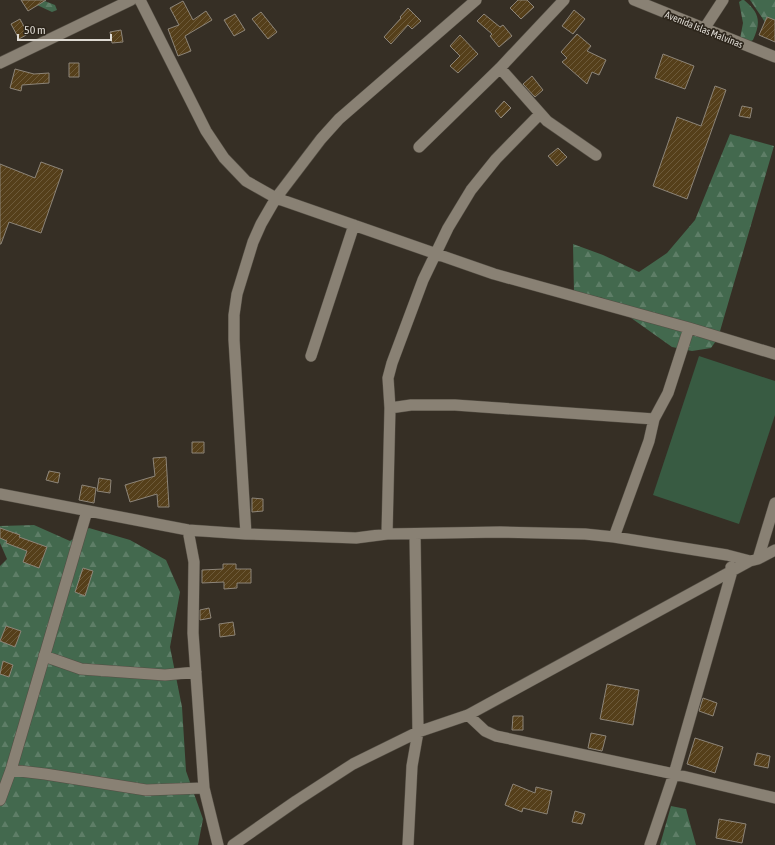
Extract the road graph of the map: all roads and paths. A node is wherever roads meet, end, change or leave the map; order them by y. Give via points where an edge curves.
1 (131, 0) edge
2 (140, 0) edge
3 (476, 0) edge
4 (564, 0) edge
5 (634, 0) edge
6 (723, 0) edge
7 (704, 29) junction
8 (775, 57) edge
9 (0, 63) edge
10 (500, 68) junction
11 (540, 114) junction
12 (419, 147) dead end
13 (596, 155) dead end
14 (276, 198) junction
15 (354, 225) junction
16 (435, 255) junction
17 (689, 328) junction
18 (775, 354) edge
19 (311, 356) dead end
20 (390, 408) junction
21 (654, 420) junction
22 (0, 494) edge
23 (775, 503) edge
24 (87, 511) junction
25 (188, 530) junction
26 (246, 534) junction
27 (387, 534) junction
28 (414, 534) junction
29 (614, 537) junction
30 (775, 550) edge
31 (727, 555) junction
32 (754, 560) junction
33 (732, 571) junction
34 (44, 656) junction
35 (196, 672) junction
36 (468, 715) junction
37 (418, 732) junction
38 (11, 770) junction
39 (674, 774) junction
40 (204, 788) junction
41 (775, 798) edge
42 (0, 800) edge
43 (218, 845) edge
44 (233, 845) edge
45 (408, 845) edge
46 (650, 845) edge

1 - 9 street
2 - 14 street via 206,131 224,158 246,181
3 - 14 street via 339,119 321,138
4 - 10 street
5 - 7 street, Avenida Islas Malvinas
6 - 7 street
7 - 8 street, Avenida Islas Malvinas
10 - 11 street
10 - 12 street
11 - 13 street
11 - 16 street via 496,159 472,190 448,228
14 - 15 street
14 - 26 street via 253,242 237,294 234,315
15 - 16 street
15 - 19 street
16 - 17 street
16 - 20 street via 392,363 388,378
17 - 18 street
17 - 21 street via 668,393
20 - 21 street via 411,405 454,405
20 - 27 street
21 - 29 street via 649,441
22 - 24 street
23 - 32 street
24 - 25 street
24 - 34 street
25 - 26 street
25 - 35 street via 194,562 193,633
26 - 27 street via 356,538
27 - 28 street
28 - 29 street via 549,532
28 - 37 street
29 - 31 street
30 - 32 street
31 - 32 street
31 - 33 street
32 - 33 street
33 - 36 street
33 - 39 street
34 - 35 street via 81,668 164,675
34 - 38 street
35 - 40 street
36 - 37 street
36 - 39 street via 485,731 496,736
37 - 44 street via 353,764
37 - 45 street via 412,766
38 - 40 street via 146,790
38 - 42 street
39 - 41 street
39 - 46 street
40 - 43 street

